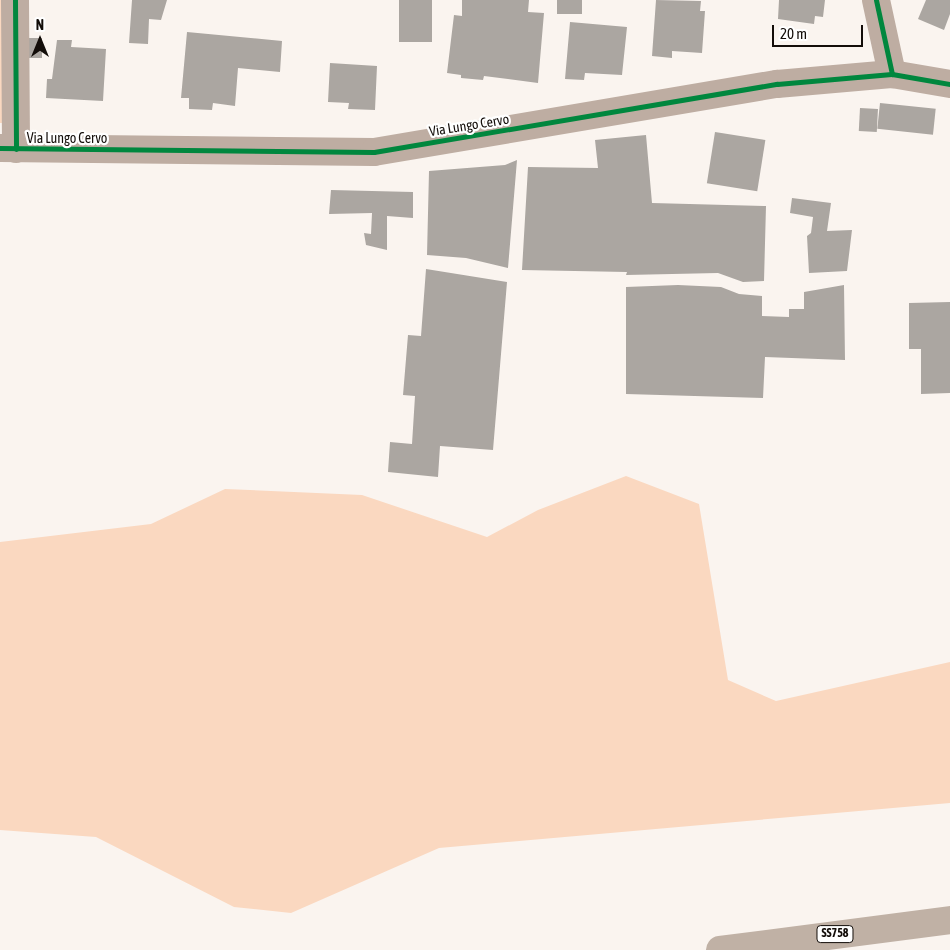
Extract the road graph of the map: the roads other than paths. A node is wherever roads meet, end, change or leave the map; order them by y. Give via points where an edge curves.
1 (15, 0) edge
2 (876, 0) edge
3 (892, 74) junction
4 (950, 84) edge
5 (8, 148) edge
6 (950, 920) edge
7 (720, 950) edge

1 - 5 street, Via Lungo Cervo
2 - 3 street
3 - 4 street, Via Lungo Cervo
3 - 5 street, Via Lungo Cervo via 691,97 574,120 374,152
6 - 7 highway, SS758

